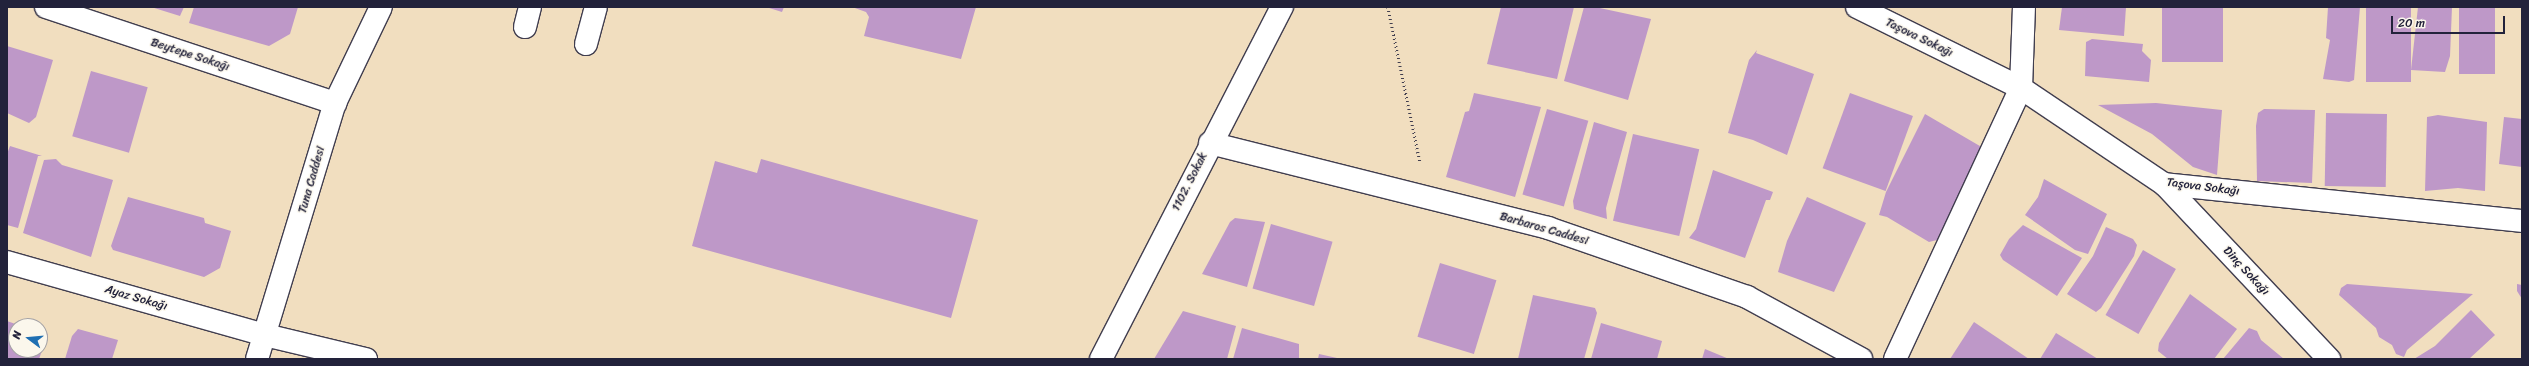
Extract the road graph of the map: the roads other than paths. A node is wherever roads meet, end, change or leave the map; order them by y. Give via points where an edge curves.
1 (46, 7) edge
2 (381, 7) edge
3 (596, 7) edge
4 (1282, 7) edge
5 (1857, 7) edge
6 (2024, 7) edge
7 (586, 44) dead end
8 (2021, 88) junction
9 (334, 103) junction
10 (1210, 143) junction
11 (2164, 184) junction
12 (2522, 221) edge
13 (7, 262) edge
14 (265, 335) junction
15 (257, 359) edge
16 (366, 359) edge
17 (1101, 359) edge
18 (1861, 359) edge
19 (1895, 359) edge
20 (2329, 359) edge

1 - 9 street, Beytepe Sokağı
2 - 9 street, Tuna Caddesi
3 - 7 street
4 - 10 street, 1102. Sokak
5 - 8 street, Taşova Sokağı
6 - 8 street
8 - 11 street, Taşova Sokağı
8 - 19 street
9 - 14 street, Tuna Caddesi
10 - 17 street, 1102. Sokak
10 - 18 street, Barbaros Caddesi via 1548,228 1747,297
11 - 12 street, Taşova Sokağı
11 - 20 street, Dinç Sokağı
13 - 14 street, Ayaz Sokağı
14 - 15 street, Tuna Caddesi
14 - 16 street

